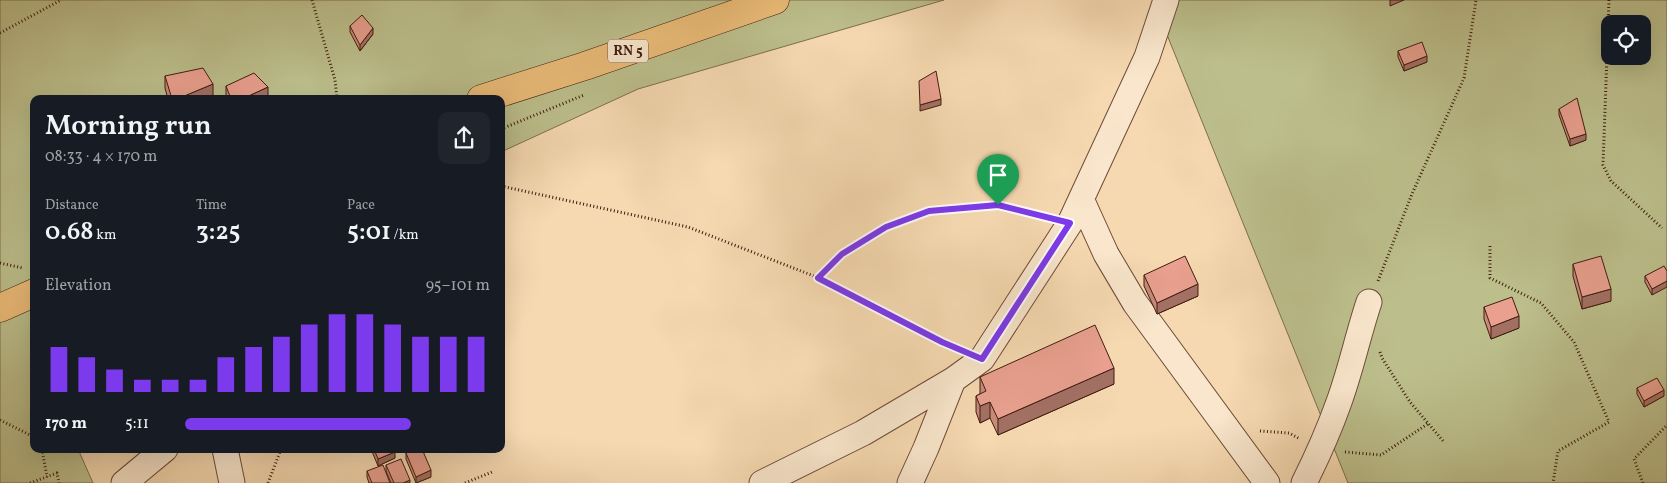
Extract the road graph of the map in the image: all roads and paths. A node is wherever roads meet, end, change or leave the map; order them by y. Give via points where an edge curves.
1 (61, 0) edge
2 (312, 0) edge
3 (775, 0) edge
4 (1166, 0) edge
5 (1476, 0) edge
6 (1609, 0) edge
7 (0, 34) edge
8 (337, 95) edge
9 (494, 95) edge
10 (505, 187) edge
11 (1082, 201) junction
12 (1070, 223) junction
13 (1662, 228) dead end
14 (1490, 246) dead end
15 (0, 263) edge
16 (818, 278) junction
17 (30, 281) edge
18 (1369, 302) joint
19 (0, 308) edge
20 (1380, 349) dead end
21 (982, 359) junction
22 (953, 380) junction
23 (0, 420) edge
24 (1667, 425) edge
25 (30, 436) edge
26 (1444, 442) dead end
27 (43, 453) edge
28 (160, 453) edge
29 (226, 453) edge
30 (279, 453) edge
31 (492, 472) dead end
32 (47, 477) junction
33 (30, 483) edge
34 (59, 483) edge
35 (124, 483) edge
36 (232, 483) edge
37 (268, 483) edge
38 (464, 483) edge
39 (762, 483) edge
40 (910, 483) edge
41 (1267, 483) edge
42 (1304, 483) edge
43 (1553, 483) edge
44 (1643, 483) edge

1 - 7 path
2 - 8 path via 336,80
3 - 9 main road, RN 5
4 - 11 street via 1147,57
5 - 18 path via 1464,78 1412,194
6 - 13 path via 1603,165 1611,181
10 - 16 path via 688,226
11 - 12 street
11 - 41 street via 1106,254 1135,303
12 - 16 path via 998,205 929,211 883,228 842,254
12 - 21 street
14 - 43 path via 1490,278 1541,303 1574,342 1609,422 1558,451
15 - 17 path
16 - 21 path
17 - 19 main road
18 - 42 street via 1340,401
20 - 26 path via 1382,358 1410,402
21 - 22 street
22 - 39 street via 863,433
22 - 40 street
23 - 25 path
24 - 44 path via 1634,459
27 - 32 path
28 - 35 street
29 - 36 street
30 - 37 path
31 - 38 path
32 - 33 path
32 - 34 path via 57,473

